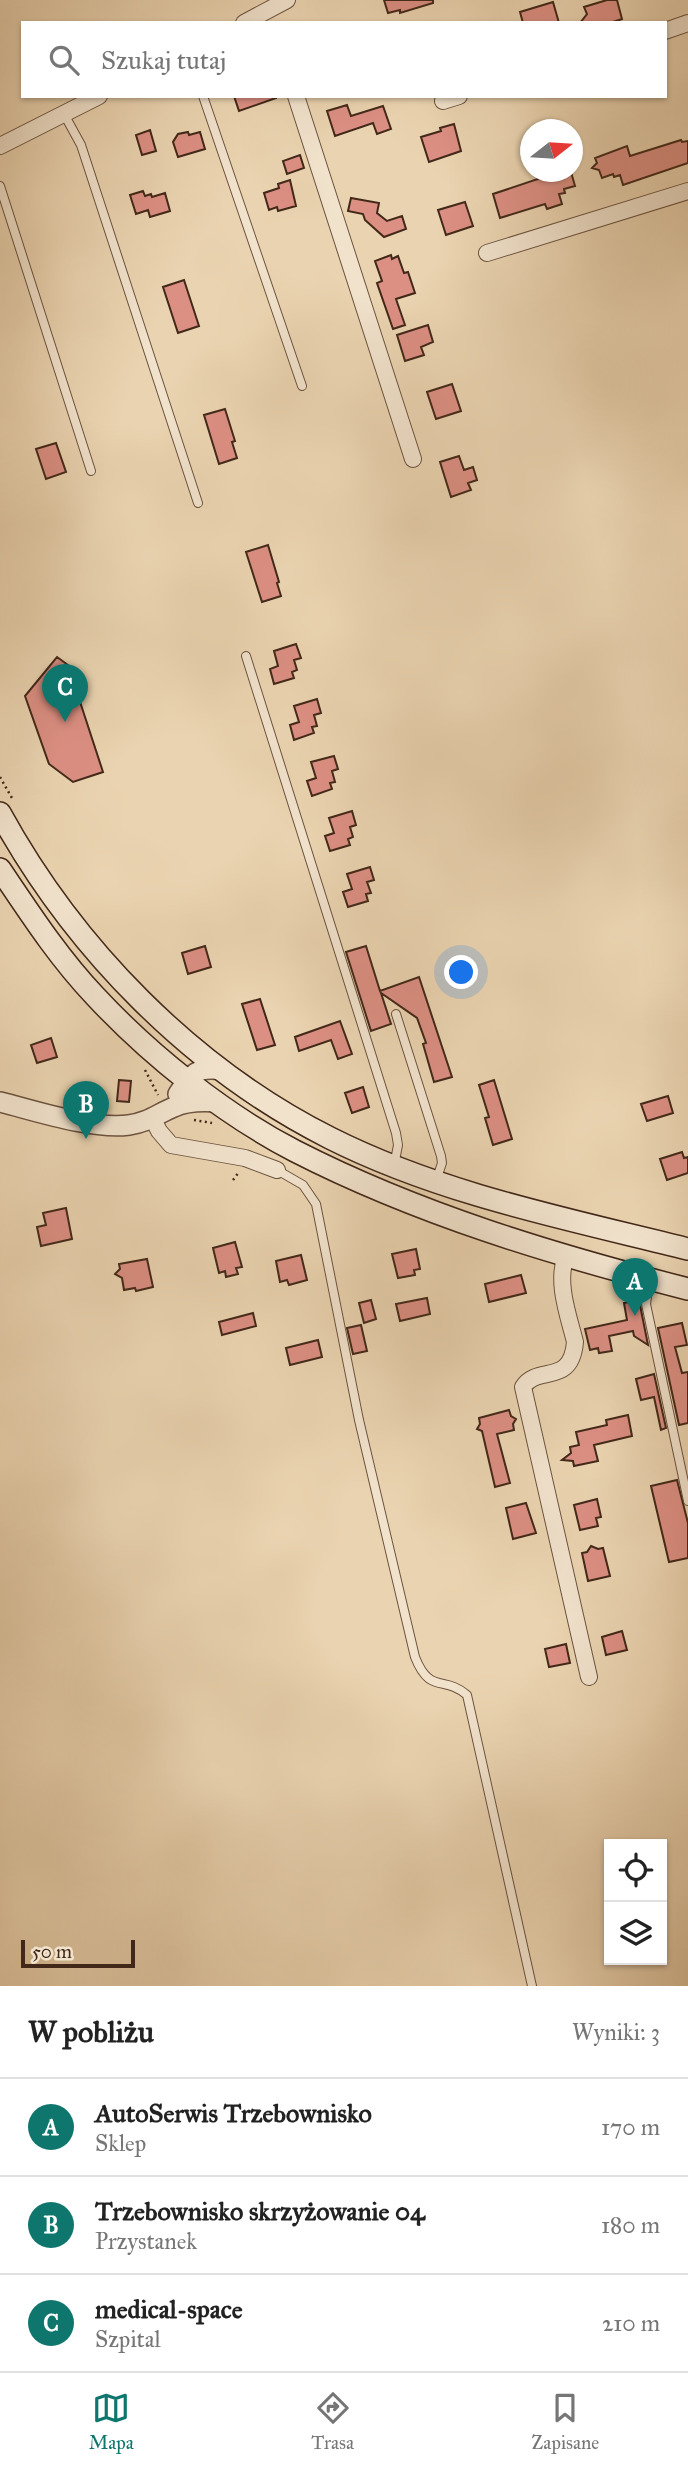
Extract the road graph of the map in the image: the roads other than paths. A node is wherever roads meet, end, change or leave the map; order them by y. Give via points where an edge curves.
1 (287, 0) edge
2 (271, 17) edge
3 (253, 21) edge
4 (688, 23) edge
5 (667, 30) edge
6 (95, 98) edge
7 (204, 98) edge
8 (297, 98) edge
9 (64, 114) junction
10 (0, 146) edge
11 (0, 186) edge
12 (688, 191) edge
13 (487, 253) dead end
14 (302, 386) dead end
15 (413, 459) dead end
16 (91, 471) dead end
17 (198, 503) dead end
18 (246, 656) dead end
19 (7, 807) edge
20 (0, 869) edge
21 (396, 1014) dead end
22 (220, 1070) junction
23 (188, 1080) junction
24 (0, 1102) edge
25 (217, 1102) junction
26 (172, 1107) junction
27 (153, 1119) junction
28 (394, 1166) junction
29 (277, 1170) joint
30 (436, 1182) junction
31 (583, 1223) junction
32 (688, 1249) edge
33 (566, 1255) junction
34 (650, 1279) junction
35 (688, 1289) edge
36 (688, 1501) edge
37 (589, 1677) dead end
38 (533, 1986) edge

1 - 2 street
2 - 3 street
4 - 5 street
6 - 9 street
7 - 14 lane
8 - 15 street
9 - 10 street
9 - 17 lane via 81,145
11 - 16 lane
12 - 13 street
18 - 28 lane via 396,1133
19 - 22 main road via 51,894 100,956 150,1010
20 - 23 main road via 95,996
21 - 30 lane via 441,1156
22 - 23 street via 200,1069
22 - 28 main road via 300,1122
23 - 25 main road
23 - 26 street
24 - 27 street via 104,1125
25 - 26 street
25 - 33 main road via 293,1150 355,1179
26 - 27 street
27 - 29 street via 171,1145 245,1158
28 - 30 main road
29 - 38 lane via 303,1185 316,1203 359,1420 415,1657 428,1680 467,1695
30 - 31 main road
31 - 32 main road
31 - 33 main road via 567,1236
33 - 34 main road
33 - 37 street via 561,1281 574,1352 565,1367 534,1377 523,1387
34 - 35 main road
34 - 36 lane via 646,1304

